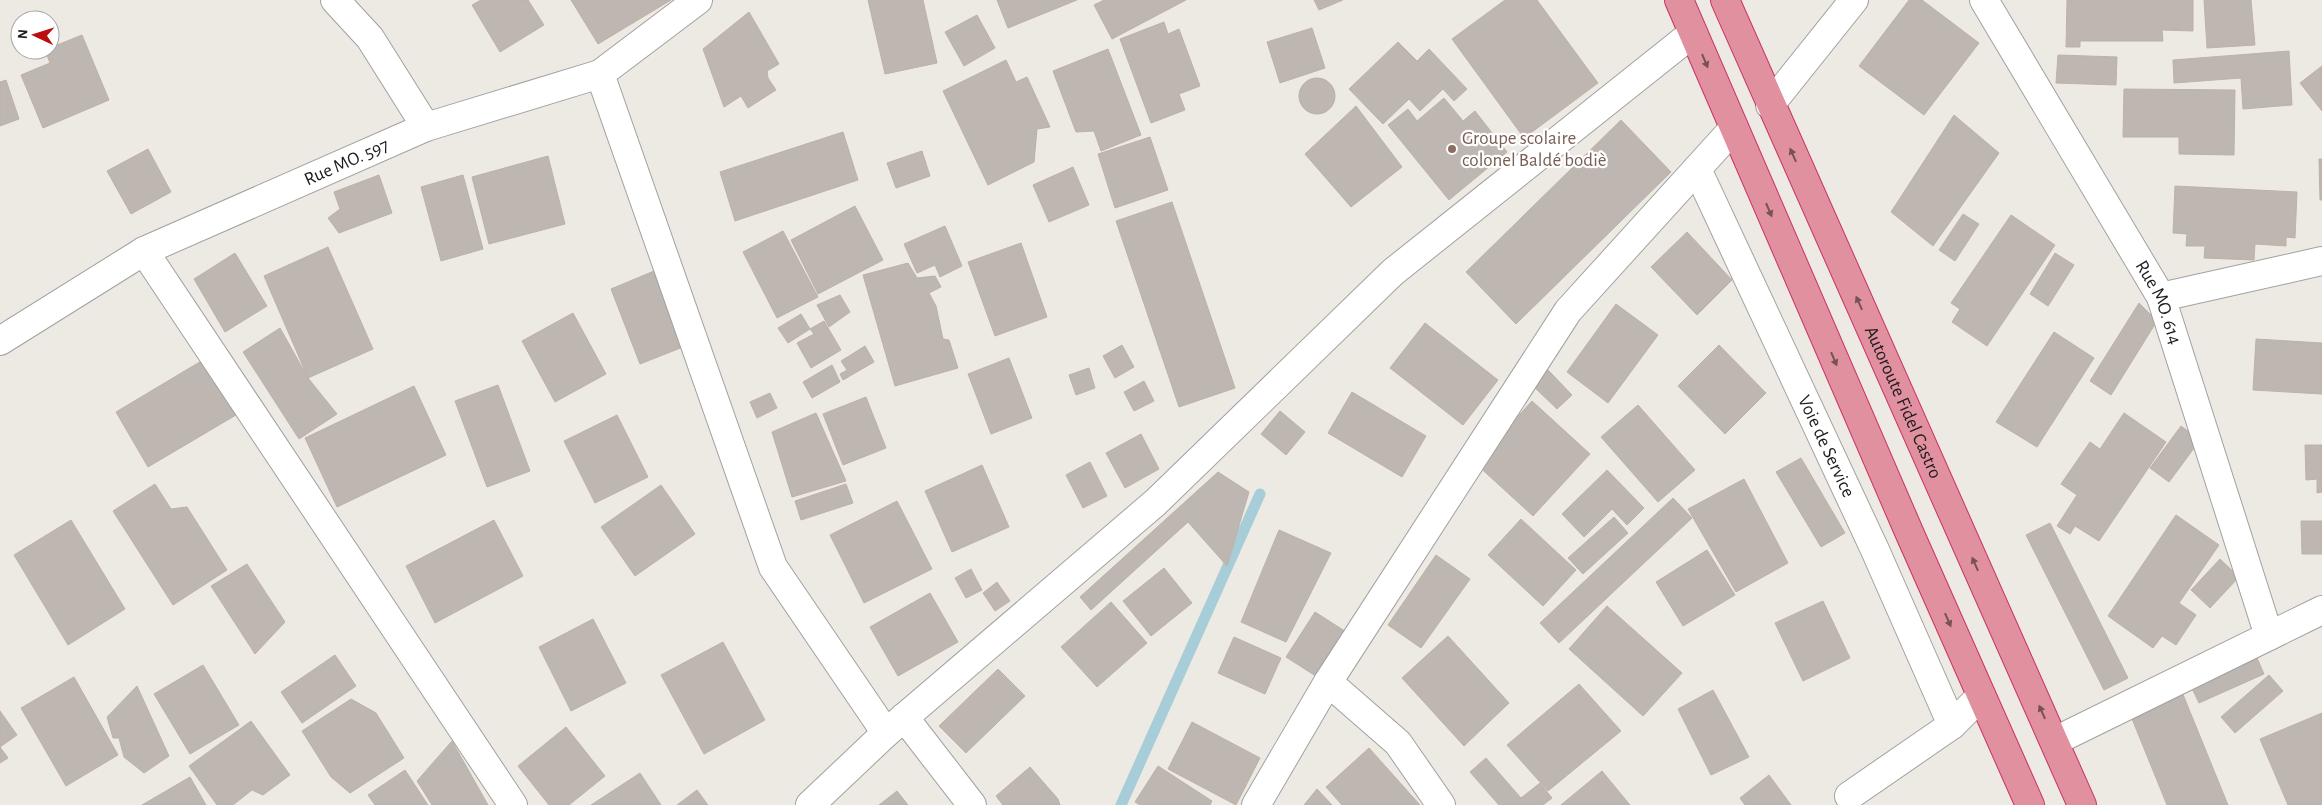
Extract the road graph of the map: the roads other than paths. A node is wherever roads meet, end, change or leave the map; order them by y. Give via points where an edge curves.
1 (335, 0) edge
2 (698, 0) edge
3 (1679, 0) edge
4 (1725, 0) edge
5 (1854, 0) edge
6 (1984, 0) edge
7 (1693, 33) junction
8 (600, 74) junction
9 (1770, 105) junction
10 (426, 127) junction
11 (1734, 128) junction
12 (1697, 169) junction
13 (144, 251) junction
14 (2322, 261) edge
15 (2161, 296) junction
16 (0, 341) edge
17 (1909, 532) junction
18 (1875, 550) junction
19 (2322, 610) edge
20 (2269, 636) junction
21 (1328, 682) junction
22 (1982, 696) junction
23 (895, 725) junction
24 (1952, 725) junction
25 (2055, 741) junction
26 (1849, 796) dead end
27 (512, 805) edge
28 (810, 805) edge
29 (972, 805) edge
30 (1256, 805) edge
31 (1441, 805) edge
32 (2030, 805) edge
33 (2082, 805) edge

1 - 10 street via 370,38
2 - 8 street, Rue MO. 597
3 - 7 highway
4 - 9 highway, Autoroute Fidel Castro
5 - 9 street
6 - 15 street, Rue MO. 614
7 -> 11 highway
7 - 23 street via 1393,272 1156,502
8 - 10 street, Rue MO. 597
8 - 23 street via 773,567
25 -> 9 highway, Autoroute Fidel Castro
10 - 13 street, Rue MO. 597
11 - 12 street
11 -> 17 highway
12 - 18 street, Voie de Service
12 - 21 street via 1568,311
13 - 16 street, Rue MO. 597
13 - 27 street
14 - 15 street
15 - 20 street, Rue MO. 614
17 - 18 street
17 -> 22 highway
18 - 24 street, Voie de Service
19 - 20 street
20 - 25 street
21 - 30 street
21 - 31 street via 1398,743
22 - 24 street
22 - 32 highway
23 - 28 street
23 - 29 street
24 - 26 street
25 - 33 highway, Autoroute Fidel Castro

